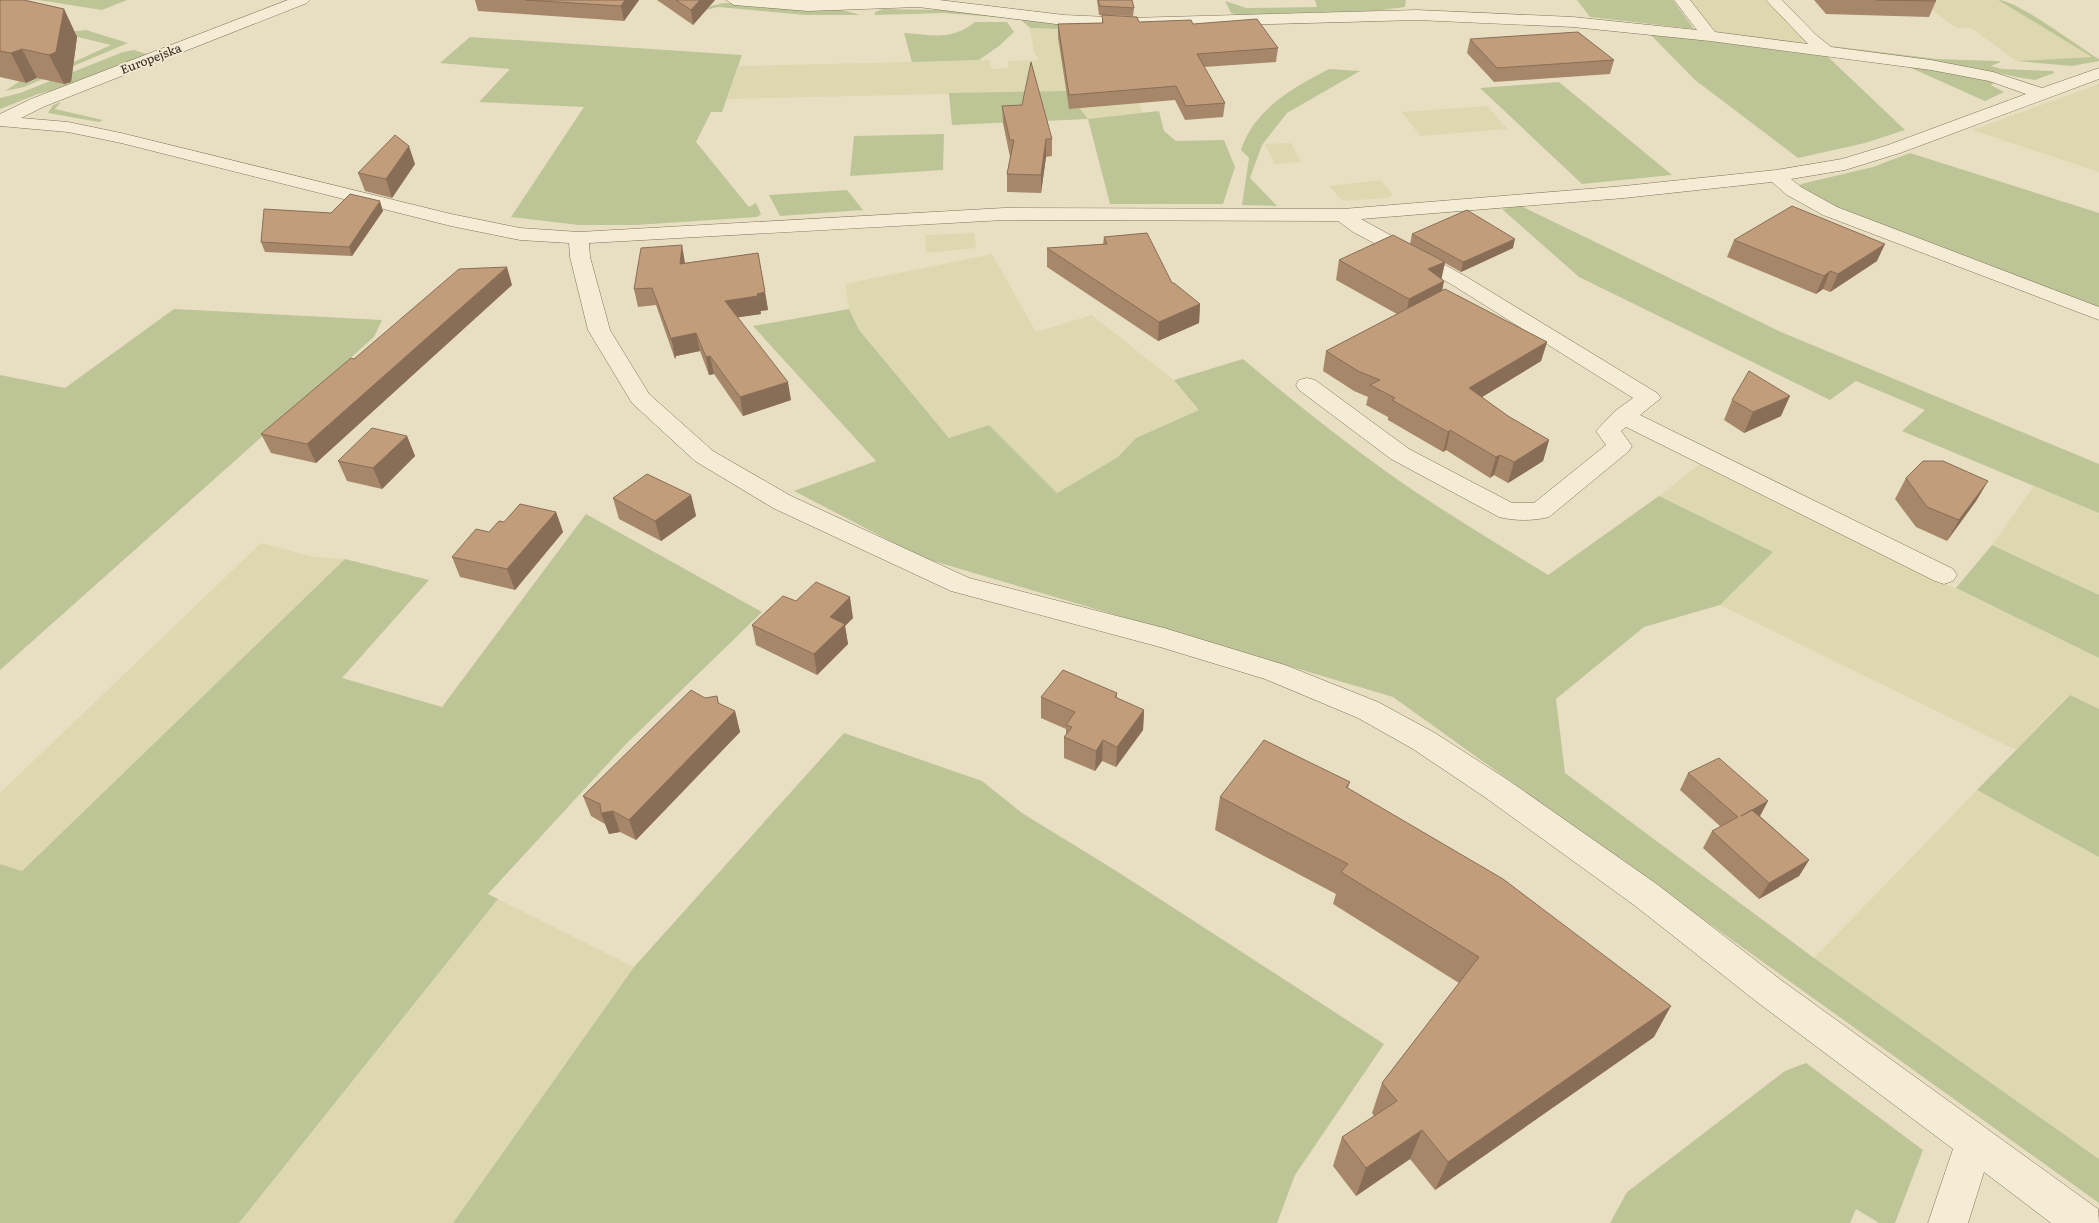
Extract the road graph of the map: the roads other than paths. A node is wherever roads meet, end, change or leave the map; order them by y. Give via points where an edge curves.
1 (302, 0) edge
2 (734, 0) edge
3 (1682, 0) edge
4 (1774, 0) edge
5 (918, 1) edge
6 (1220, 6) dead end
7 (1416, 8) edge
8 (1238, 22) junction
9 (1710, 36) junction
10 (1825, 50) junction
11 (2099, 73) edge
12 (2041, 94) junction
13 (0, 121) edge
14 (1776, 176) junction
15 (1343, 215) junction
16 (579, 238) junction
17 (2099, 314) edge
18 (1308, 385) dead end
19 (1623, 416) junction
20 (1944, 575) dead end
21 (1974, 1143) junction
22 (1948, 1223) edge
23 (2084, 1223) edge

1 - 13 street, Europejska via 36,103
2 - 5 street via 808,6
3 - 9 street
4 - 10 street
5 - 8 street via 1064,20
6 - 8 street via 1226,18
7 - 8 street
7 - 9 street
9 - 10 street
10 - 12 street via 1964,70
11 - 12 street
12 - 14 street via 1894,149 1845,164
13 - 16 street via 68,127 121,138 460,222 520,234
14 - 15 street
14 - 17 street via 1794,191 1830,211
15 - 16 street via 1004,214
15 - 19 street via 1360,228 1458,280 1649,398
16 - 21 street via 580,256 599,330 640,398 704,456 782,502 961,585 1164,638 1275,672 1368,710 1424,741 1646,895
18 - 19 street via 1400,454 1508,511 1540,511 1620,446 1608,431
19 - 20 street
21 - 22 street
21 - 23 street

